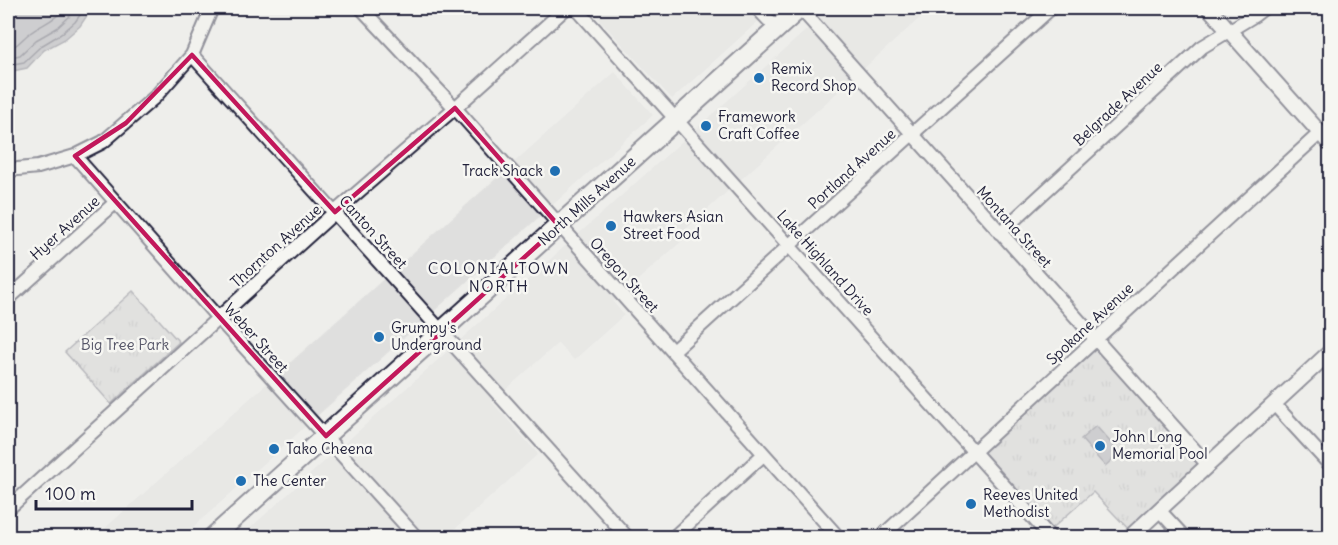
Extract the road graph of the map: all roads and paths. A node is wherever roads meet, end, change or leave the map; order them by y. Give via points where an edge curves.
1 (212, 8) edge
2 (361, 8) edge
3 (566, 8) edge
4 (576, 8) edge
5 (758, 8) edge
6 (800, 8) edge
7 (1051, 8) edge
8 (1209, 8) edge
9 (1264, 8) edge
10 (777, 29) junction
11 (1230, 31) junction
12 (192, 55) junction
13 (455, 108) junction
14 (676, 120) junction
15 (1320, 133) junction
16 (912, 135) junction
17 (1330, 144) edge
18 (75, 156) junction
19 (8, 170) edge
20 (116, 202) junction
21 (335, 212) junction
22 (559, 226) junction
23 (1000, 233) junction
24 (789, 245) junction
25 (8, 299) edge
26 (219, 319) junction
27 (442, 331) junction
28 (1095, 339) junction
29 (673, 351) junction
30 (1330, 352) edge
31 (1274, 404) junction
32 (326, 436) junction
33 (974, 452) junction
34 (764, 454) junction
35 (1208, 465) junction
36 (1330, 465) edge
37 (8, 509) edge
38 (1159, 510) junction
39 (212, 537) edge
40 (417, 537) edge
41 (628, 537) edge
42 (673, 537) edge
43 (839, 537) edge
44 (880, 537) edge
45 (1051, 537) edge
46 (1129, 537) edge
47 (1185, 537) edge

1 - 12 street
2 - 13 street, Oregon Street
3 - 13 street, Thornton Avenue
4 - 14 street, Lake Highland Drive
5 - 10 street
6 - 10 main road, North Mills Avenue
6 - 16 street, Montana Street
7 - 16 street, Portland Avenue
8 - 11 street
9 - 11 street, Belgrade Avenue
10 - 14 main road, North Mills Avenue
11 - 15 street
11 - 23 street, Belgrade Avenue via 1202,46
12 - 18 street via 126,123 103,142
12 - 21 street, Canton Street
13 - 21 street, Thornton Avenue
13 - 22 street, Oregon Street
14 - 22 main road, North Mills Avenue
14 - 24 street, Lake Highland Drive
15 - 17 street
15 - 28 street, Spokane Avenue
16 - 23 street, Montana Street
16 - 24 street, Portland Avenue
18 - 19 street via 38,167
18 - 20 street, Weber Street
20 - 25 street, Hyer Avenue
20 - 26 street, Weber Street
21 - 26 street, Thornton Avenue
21 - 27 street, Canton Street
22 - 27 main road, North Mills Avenue
22 - 29 street, Oregon Street
23 - 28 street, Montana Street
24 - 29 street, Portland Avenue
24 - 33 street, Lake Highland Drive
26 - 32 street, Weber Street
26 - 37 street, Thornton Avenue
27 - 32 main road, North Mills Avenue
27 - 41 street, Canton Street
28 - 33 street, Spokane Avenue
28 - 35 street, Montana Street
29 - 34 street, Oregon Street
30 - 31 street
31 - 35 street
31 - 36 street
32 - 39 main road, North Mills Avenue
32 - 40 street, Weber Street
33 - 44 street, Spokane Avenue
33 - 45 street, Lake Highland Drive
34 - 42 street
34 - 43 street, Oregon Street
35 - 38 street
38 - 46 street
38 - 47 street

